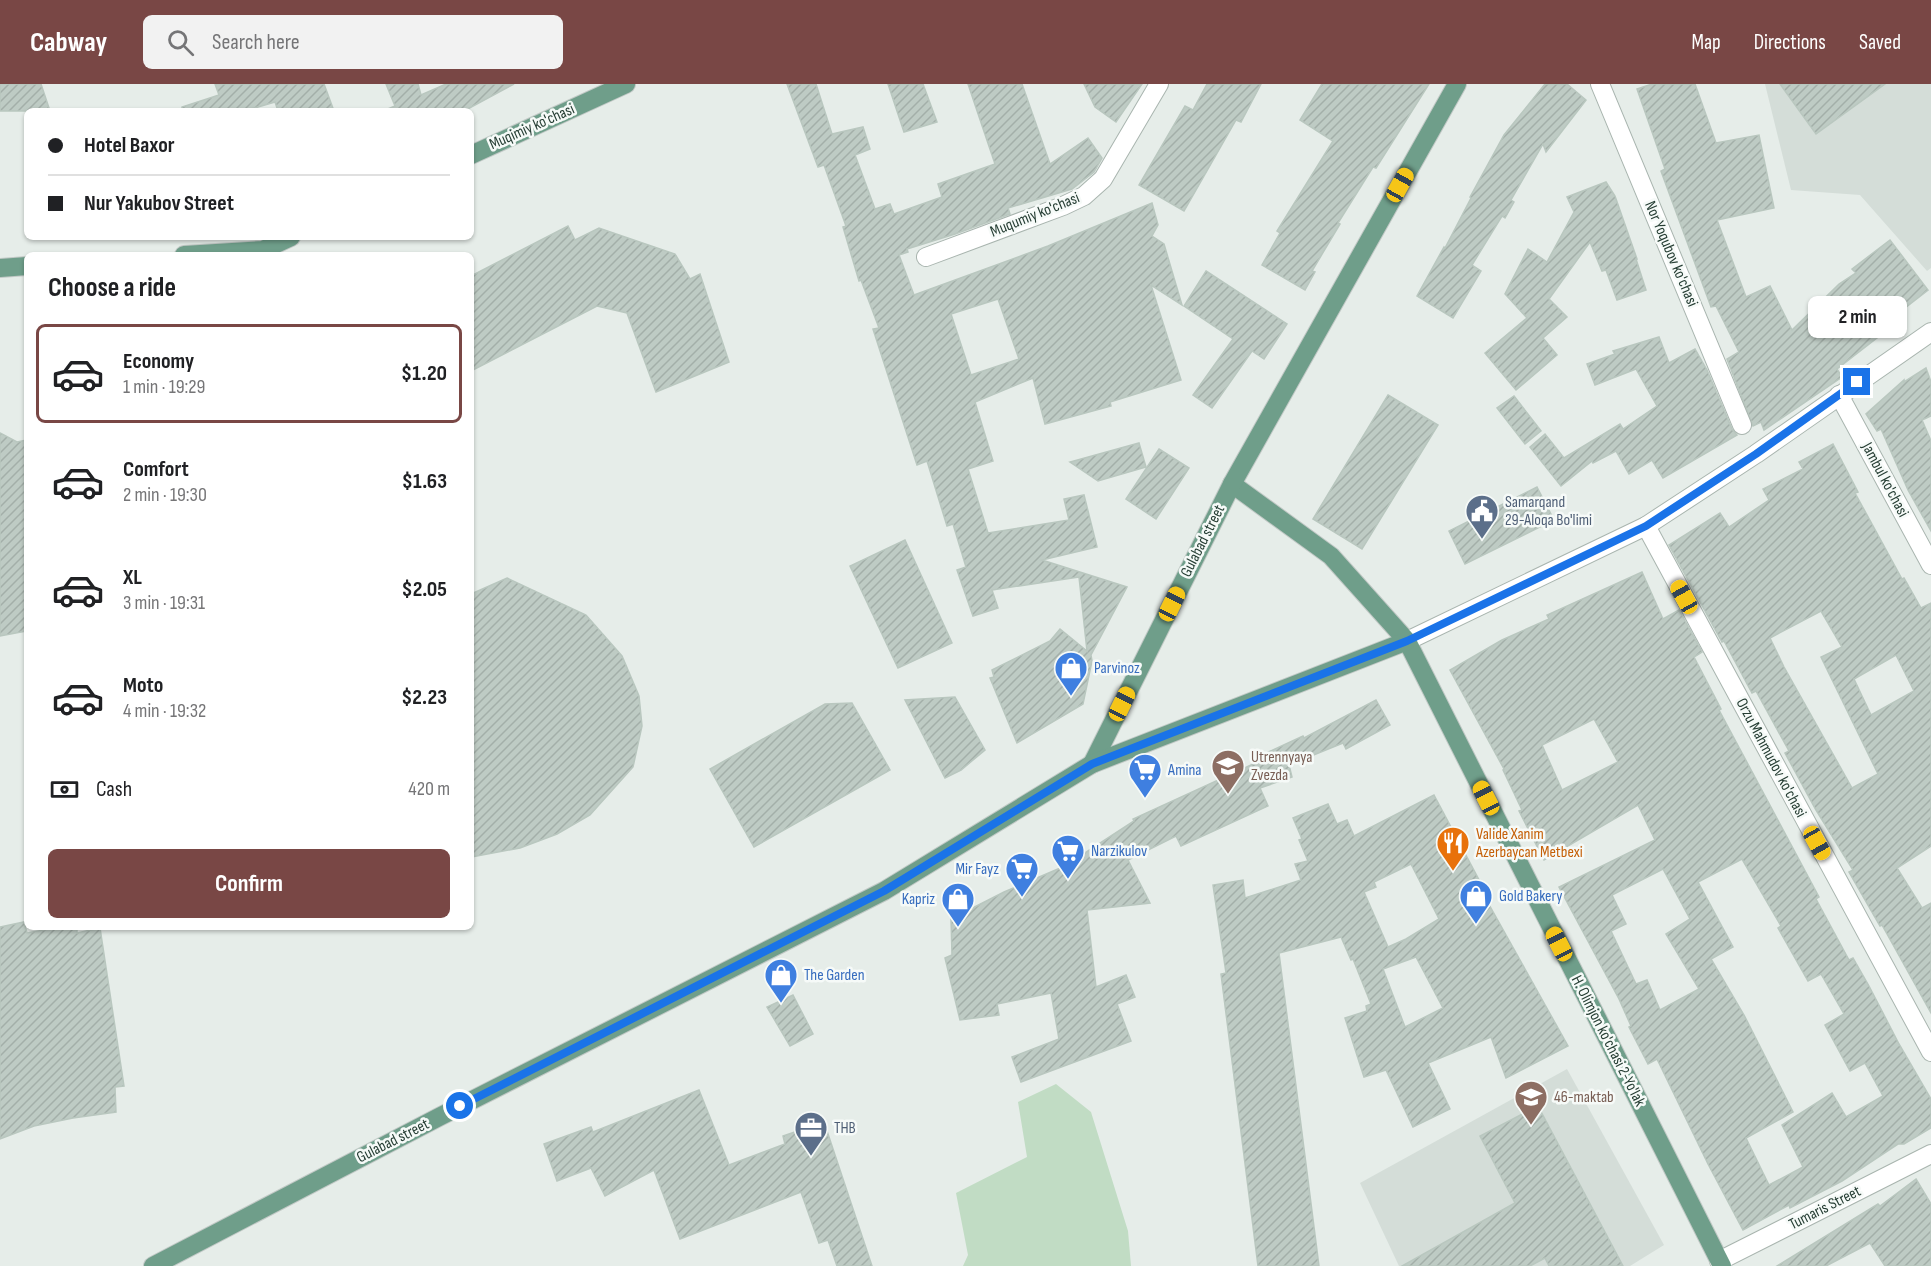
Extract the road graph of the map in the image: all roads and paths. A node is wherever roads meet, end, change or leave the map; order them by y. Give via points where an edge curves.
1 (1160, 84) edge
2 (1457, 84) edge
3 (1600, 84) edge
4 (615, 86) edge
5 (474, 154) edge
6 (285, 240) edge
7 (231, 252) edge
8 (926, 257) dead end
9 (24, 266) edge
10 (0, 268) edge
11 (1931, 332) edge
12 (1839, 395) junction
13 (1742, 424) dead end
14 (1232, 484) junction
15 (1646, 526) junction
16 (1931, 565) edge
17 (1407, 641) junction
18 (1092, 764) junction
19 (1931, 1052) edge
20 (1931, 1154) edge
21 (1721, 1264) edge
22 (153, 1266) edge

1 - 8 street, Muqumiy ko'chasi via 1103,178 1084,196
2 - 14 main road, Gulabad street
3 - 13 street, Nor Yoqubov ko'chasi
4 - 5 main road, Muqimiy ko'chasi
6 - 7 main road via 263,250
9 - 10 main road
11 - 12 street
12 - 15 street
12 - 16 street, Jambul ko'chasi
14 - 17 main road, H. Olimjon ko'chasi 2-Yo'lak via 1331,556
14 - 18 main road, Gulabad street
15 - 17 street
15 - 19 street, Orzu Mahmudov ko'chasi
17 - 18 main road
17 - 21 main road, H. Olimjon ko'chasi 2-Yo'lak
18 - 22 main road, Gulabad street via 884,891
20 - 21 street, Tumaris Street

